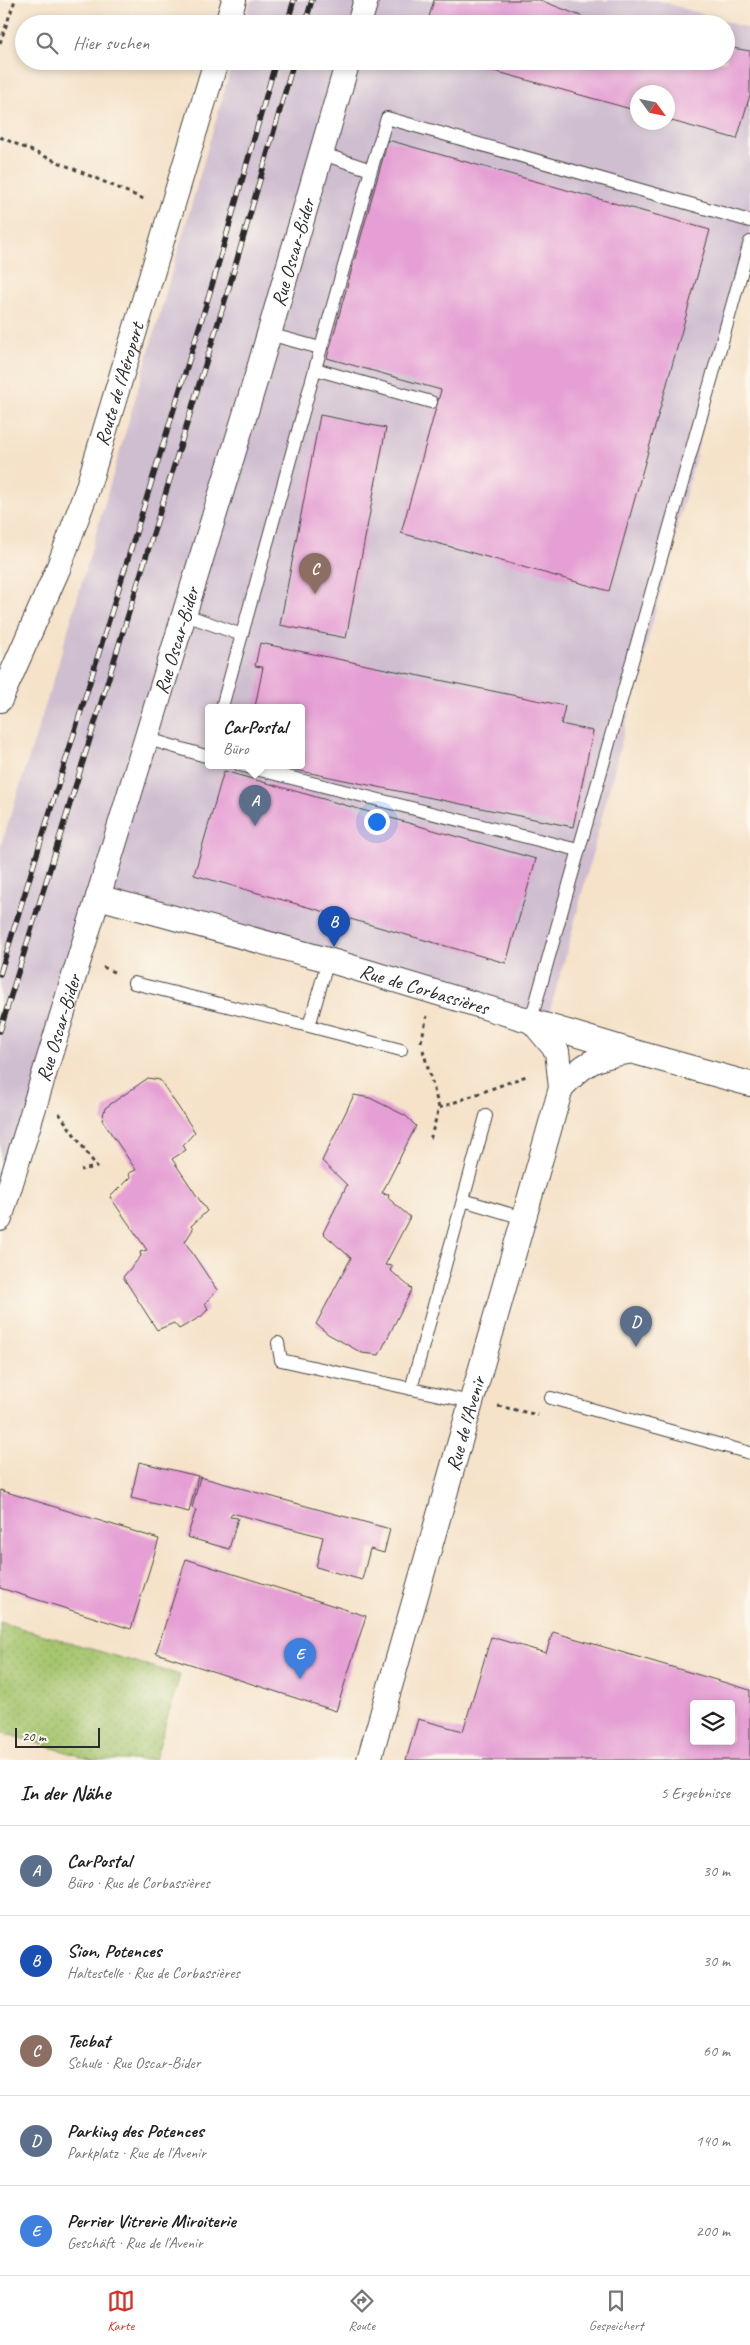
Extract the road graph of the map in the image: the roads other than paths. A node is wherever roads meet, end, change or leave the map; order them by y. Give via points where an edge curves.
1 (234, 0) edge
2 (366, 0) edge
3 (230, 15) edge
4 (362, 15) edge
5 (213, 70) edge
6 (345, 70) edge
7 (320, 153) junction
8 (371, 170) junction
9 (750, 221) edge
10 (750, 242) edge
11 (269, 334) junction
12 (320, 348) junction
13 (315, 369) junction
14 (431, 402) dead end
15 (183, 614) junction
16 (242, 634) junction
17 (0, 700) edge
18 (223, 704) edge
19 (145, 738) junction
20 (205, 755) edge
21 (256, 769) edge
22 (578, 850) junction
23 (98, 897) junction
24 (328, 960) junction
25 (134, 983) dead end
26 (531, 1020) junction
27 (310, 1026) junction
28 (401, 1050) dead end
29 (631, 1051) junction
30 (750, 1084) edge
31 (562, 1088) junction
32 (486, 1116) dead end
33 (463, 1200) junction
34 (523, 1218) junction
35 (0, 1219) edge
36 (278, 1343) dead end
37 (411, 1389) junction
38 (551, 1398) dead end
39 (471, 1402) junction
40 (750, 1453) edge
41 (369, 1760) edge

1 - 3 street
2 - 4 street
5 - 17 street, Route de l'Aéroport via 87,490 58,569
6 - 7 street, Rue Oscar-Bider
7 - 8 lane
7 - 11 street, Rue Oscar-Bider
8 - 9 lane via 387,118
8 - 12 lane
10 - 22 lane
11 - 12 lane
11 - 15 street, Rue Oscar-Bider
12 - 13 lane
13 - 14 lane
13 - 16 lane
15 - 16 lane
15 - 19 street, Rue Oscar-Bider
16 - 18 lane
19 - 20 lane
19 - 23 street, Rue Oscar-Bider
21 - 22 lane
22 - 26 lane
23 - 24 street, Rue de Corbassières
23 - 35 street, Rue Oscar-Bider
24 - 26 street, Rue de Corbassières
24 - 27 lane
25 - 27 lane
26 - 29 street, Rue de Corbassières
26 - 31 street, Rue de l'Avenir via 557,1052
27 - 28 lane
29 - 30 street, Rue de Corbassières
29 - 31 street, Rue de l'Avenir via 604,1055 590,1061
31 - 34 street, Rue de l'Avenir
32 - 33 lane
33 - 34 lane
33 - 37 lane
34 - 39 street, Rue de l'Avenir
36 - 37 lane via 281,1360
37 - 39 lane
38 - 40 lane
39 - 41 street, Rue de l'Avenir

